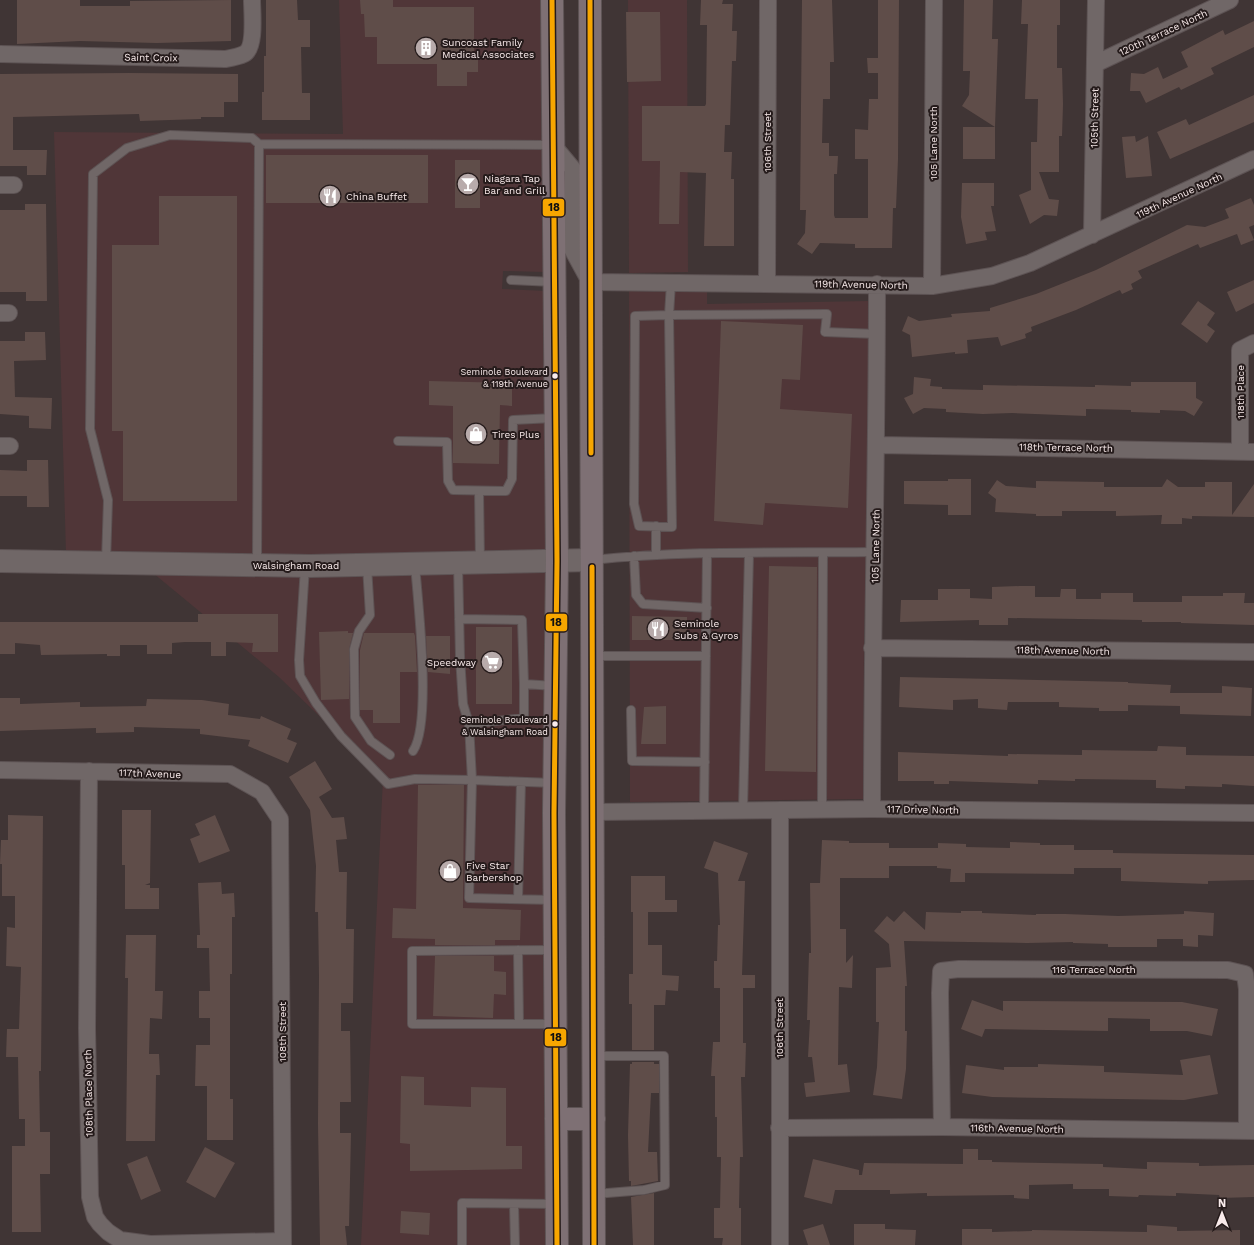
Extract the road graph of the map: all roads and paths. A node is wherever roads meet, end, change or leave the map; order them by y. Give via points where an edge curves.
1 (252, 0) edge
2 (552, 0) edge
3 (590, 0) edge
4 (768, 0) edge
5 (934, 0) edge
6 (1096, 0) edge
7 (1230, 0) edge
8 (0, 54) edge
9 (1095, 64) junction
10 (259, 144) junction
11 (553, 145) junction
12 (1254, 159) edge
13 (1092, 235) junction
14 (511, 280) dead end
15 (554, 282) junction
16 (590, 282) junction
17 (671, 283) junction
18 (767, 283) junction
19 (877, 284) junction
20 (932, 286) junction
21 (669, 315) junction
22 (877, 334) junction
23 (1254, 343) edge
24 (555, 418) junction
25 (398, 441) dead end
26 (878, 445) junction
27 (1247, 451) edge
28 (479, 491) junction
29 (656, 526) junction
30 (875, 552) junction
31 (823, 553) junction
32 (707, 554) junction
33 (749, 554) junction
34 (656, 555) junction
35 (634, 556) junction
36 (592, 560) junction
37 (0, 561) edge
38 (556, 561) junction
39 (106, 563) junction
40 (458, 563) junction
41 (480, 563) junction
42 (415, 564) junction
43 (258, 565) junction
44 (367, 565) junction
45 (305, 566) junction
46 (707, 608) junction
47 (459, 619) junction
48 (872, 648) junction
49 (1254, 652) edge
50 (592, 656) junction
51 (706, 656) junction
52 (524, 684) junction
53 (556, 686) junction
54 (631, 710) dead end
55 (469, 724) junction
56 (413, 751) dead end
57 (390, 755) dead end
58 (704, 762) junction
59 (0, 770) edge
60 (89, 771) junction
61 (472, 780) junction
62 (521, 782) junction
63 (555, 783) junction
64 (872, 808) junction
65 (822, 809) junction
66 (743, 810) junction
67 (780, 810) junction
68 (704, 811) junction
69 (592, 812) junction
70 (1254, 813) edge
71 (280, 820) joint
72 (518, 899) junction
73 (555, 900) junction
74 (518, 950) junction
75 (555, 950) junction
76 (519, 1024) junction
77 (556, 1024) junction
78 (594, 1056) junction
79 (556, 1119) junction
80 (594, 1119) junction
81 (942, 1127) junction
82 (779, 1128) junction
83 (1251, 1131) edge
84 (594, 1194) junction
85 (514, 1204) junction
86 (556, 1204) junction
87 (283, 1243) edge
88 (462, 1245) edge
89 (515, 1245) edge
90 (556, 1245) edge
91 (594, 1245) edge
92 (780, 1245) edge

1 - 8 street, Saint Croix via 252,36 247,52 225,59
2 - 11 main road
3 - 16 main road
4 - 18 street, 106th Street
5 - 20 street, 105 Lane North
6 - 9 street, 105th Street
7 - 9 street, 120th Terrace North
9 - 13 street, 105th Street
10 - 11 lane
10 - 39 lane via 252,138 170,135 127,148 93,174 90,429 108,500
10 - 43 lane
11 - 15 main road
11 - 16 street via 572,169 572,249
12 - 13 street, 119th Avenue North
13 - 20 street, 119th Avenue North via 1030,263 992,276
14 - 15 lane
15 - 24 main road
16 - 17 street, 119th Avenue North
16 - 36 main road
17 - 18 street, 119th Avenue North
17 - 21 lane
18 - 19 street, 119th Avenue North
19 - 20 street, 119th Avenue North
19 - 22 street, 105 Lane North
21 - 22 lane via 826,314 825,332
21 - 29 lane via 672,527
21 - 29 lane via 635,316 634,504 639,526
22 - 26 street, 105 Lane North
23 - 27 street, 118th Place via 1240,350
24 - 28 lane via 513,420 512,479 506,491
24 - 38 main road
25 - 28 lane via 447,442 448,481 453,490
26 - 27 street, 118th Terrace North
26 - 30 street, 105 Lane North
28 - 41 lane
29 - 34 lane
30 - 31 lane
30 - 48 street, 105 Lane North
31 - 33 lane
31 - 65 lane
32 - 33 lane
32 - 34 lane
32 - 46 lane
33 - 66 lane
34 - 35 lane
35 - 36 lane
35 - 46 lane via 636,595 643,604
36 - 38 street, Walsingham Road
36 - 50 main road
37 - 39 street, Walsingham Road
38 - 41 street, Walsingham Road
38 - 53 main road
39 - 43 street, Walsingham Road
40 - 41 street, Walsingham Road
40 - 42 street, Walsingham Road
40 - 47 lane
42 - 44 street, Walsingham Road
42 - 56 lane via 422,655 421,732
43 - 45 street, Walsingham Road
44 - 45 street, Walsingham Road
44 - 57 lane via 370,615 359,631 354,650 355,717 371,741
45 - 61 lane via 300,676 316,703 341,736 388,784 416,779
46 - 51 lane
47 - 52 lane via 522,620
47 - 55 lane via 463,704
48 - 49 street, 118th Avenue North
48 - 64 street, 105 Lane North
50 - 51 lane
50 - 69 main road
51 - 58 lane
52 - 53 lane
52 - 55 lane via 524,718
53 - 63 main road
54 - 58 lane via 632,761
55 - 61 lane
58 - 68 lane
59 - 60 street, 117th Avenue
60 - 71 street, 117th Avenue via 230,774 262,792
60 - 87 street, 108th Place North via 87,1028 90,1197 95,1217 108,1232 120,1240 150,1244
61 - 62 lane
61 - 72 lane via 469,898
62 - 63 lane
62 - 72 lane
63 - 73 main road
64 - 65 street, 117 Drive North
64 - 70 street, 117 Drive North
65 - 67 street, 117 Drive North
66 - 67 street, 117 Drive North
66 - 68 street, 117 Drive North
67 - 82 street, 106th Street
68 - 69 street, 117 Drive North
69 - 78 main road
71 - 87 street, 108th Street
72 - 73 lane
73 - 75 main road
74 - 75 lane
74 - 76 lane
74 - 76 lane via 412,951 412,1024
75 - 77 main road
76 - 77 lane
77 - 79 main road
78 - 80 main road
78 - 84 lane via 664,1056 665,1185
79 - 80 main road
79 - 86 main road
80 - 84 main road
81 - 82 street, 116th Avenue North
81 - 83 street, 116th Avenue North
81 - 83 street, 116 Terrace North via 941,971 1228,970 1246,974
82 - 92 street, 106th Street
84 - 91 main road
85 - 86 lane
85 - 88 lane via 462,1203
85 - 89 lane
86 - 90 main road

